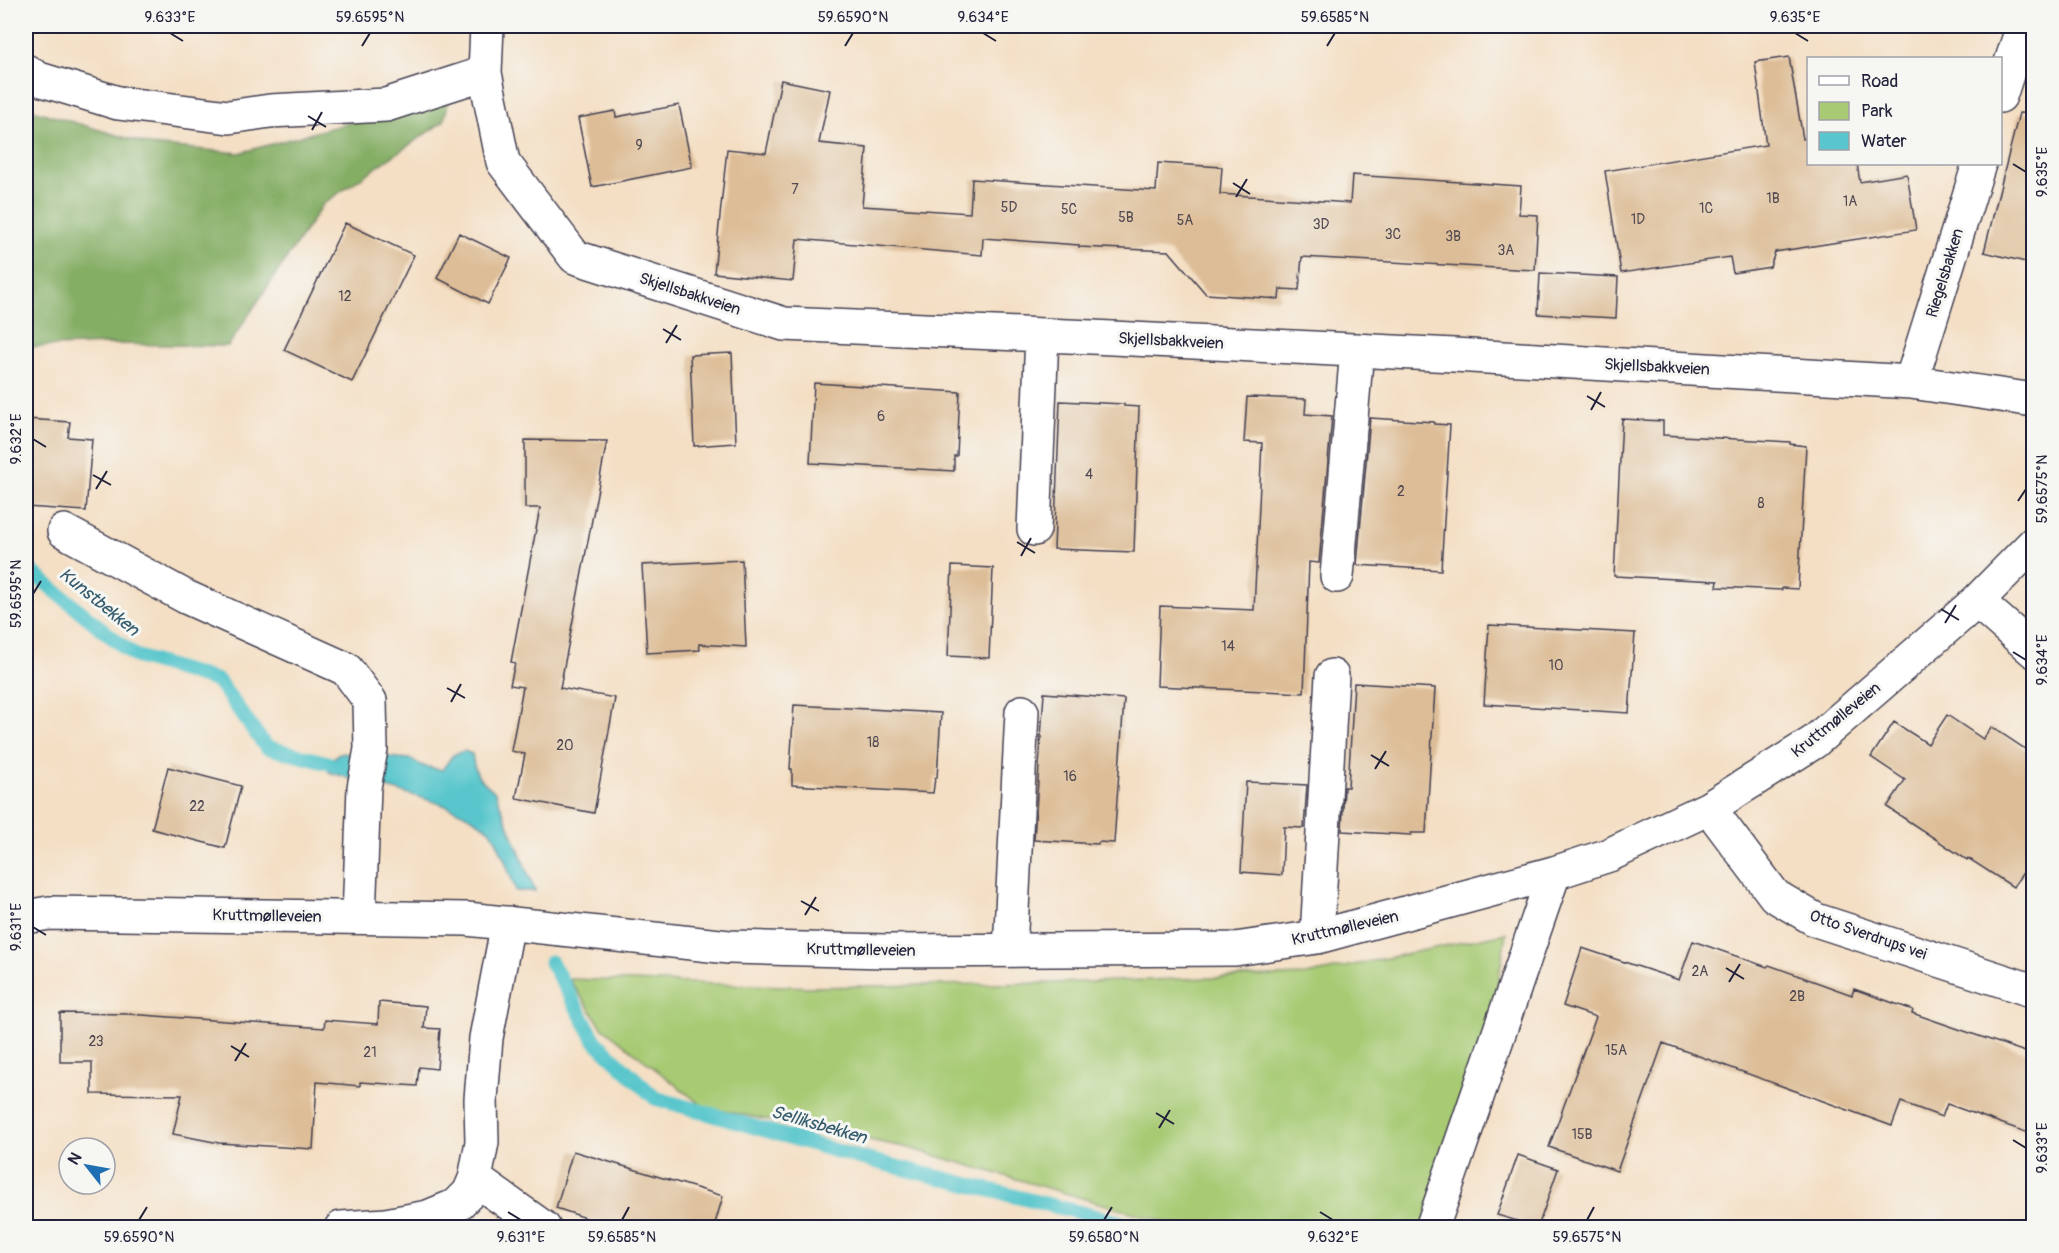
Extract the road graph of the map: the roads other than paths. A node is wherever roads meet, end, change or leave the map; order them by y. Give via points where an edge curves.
1 (487, 26) edge
2 (2023, 26) edge
3 (26, 71) edge
4 (485, 73) junction
5 (2002, 93) edge
6 (1979, 165) edge
7 (1042, 335) junction
8 (1356, 350) junction
9 (1911, 382) junction
10 (2034, 400) edge
11 (1034, 529) dead end
12 (64, 531) dead end
13 (2034, 543) edge
14 (1337, 576) dead end
15 (1977, 601) junction
16 (2034, 651) edge
17 (1332, 676) dead end
18 (1022, 712) dead end
19 (1709, 808) junction
20 (1554, 873) junction
21 (26, 917) edge
22 (359, 917) junction
23 (508, 923) junction
24 (1317, 937) junction
25 (1010, 950) junction
26 (2034, 991) edge
27 (475, 1179) junction
28 (341, 1227) edge
29 (544, 1227) edge
30 (1432, 1227) edge

1 - 4 street, Skjellsbakkveien
2 - 5 street
3 - 4 street via 39,79 118,103 229,117 386,105
4 - 7 street, Skjellsbakkveien via 503,162 575,257 784,324
6 - 9 street, Riegelsbakken
7 - 8 street, Skjellsbakkveien
7 - 11 street
8 - 9 street, Skjellsbakkveien
8 - 14 street
9 - 10 street, Skjellsbakkveien
12 - 22 street via 186,597 346,669 370,701 371,749 364,788
13 - 15 street, Kruttmølleveien
15 - 16 street
15 - 19 street, Kruttmølleveien via 1814,742
17 - 24 street
18 - 25 street
19 - 20 street, Kruttmølleveien via 1609,855
19 - 26 street, Otto Sverdrups vei via 1774,896 1816,920
20 - 24 street, Kruttmølleveien
20 - 30 street
21 - 22 street, Kruttmølleveien
22 - 23 street, Kruttmølleveien
23 - 25 street, Kruttmølleveien via 729,947
23 - 27 street via 486,1038 482,1142
24 - 25 street, Kruttmølleveien via 1235,949
27 - 28 street via 469,1193 457,1205 428,1217 386,1225
27 - 29 street

